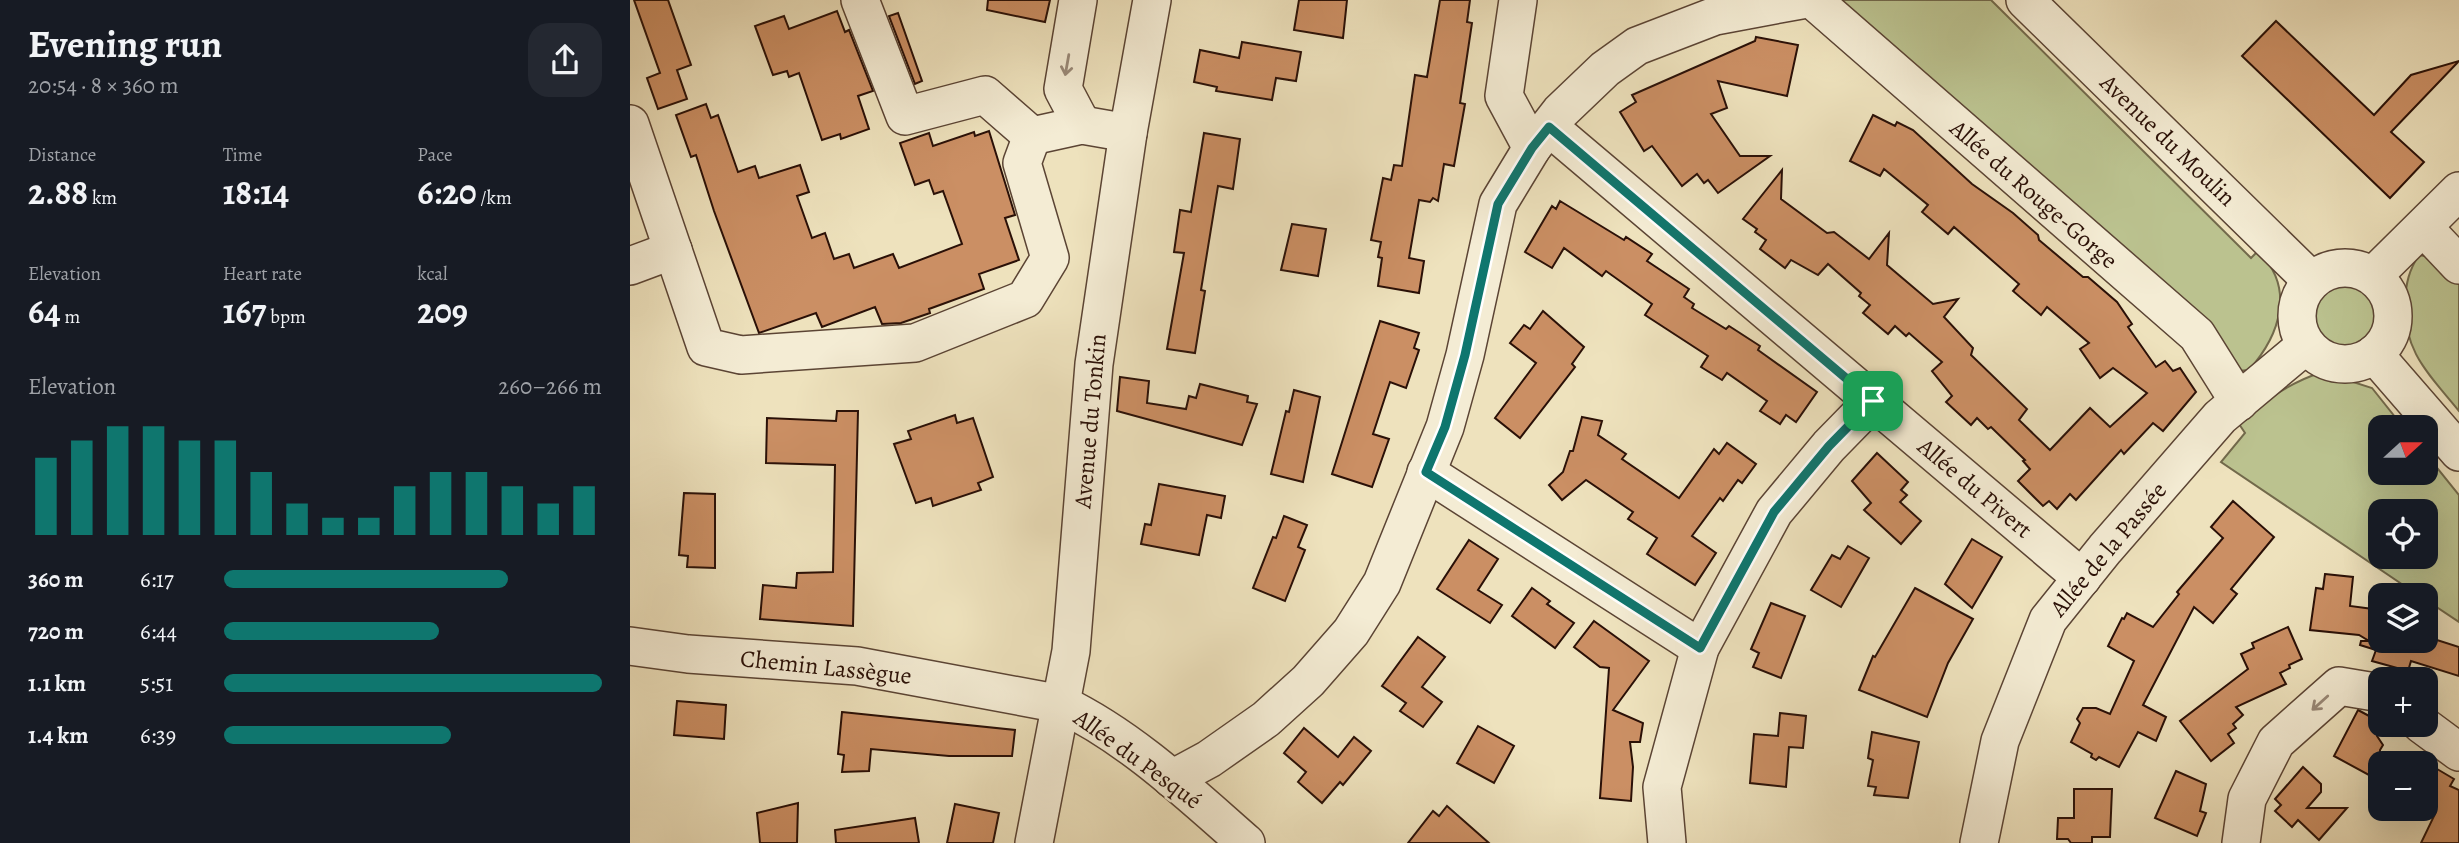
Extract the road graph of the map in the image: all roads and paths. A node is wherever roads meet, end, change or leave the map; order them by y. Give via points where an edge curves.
1 (860, 0) edge
2 (1078, 0) edge
3 (1152, 0) edge
4 (1518, 0) edge
5 (1801, 0) edge
6 (1813, 0) edge
7 (2025, 0) edge
8 (630, 124) edge
9 (1082, 125) junction
10 (1128, 133) junction
11 (1032, 136) junction
12 (1540, 138) junction
13 (2459, 191) edge
14 (2424, 228) junction
15 (673, 250) junction
16 (2459, 265) edge
17 (630, 266) edge
18 (2373, 276) junction
19 (2311, 280) junction
20 (2306, 345) junction
21 (2374, 354) junction
22 (1873, 401) junction
23 (2239, 402) junction
24 (2459, 453) edge
25 (1426, 472) junction
26 (2082, 578) junction
27 (630, 646) edge
28 (1700, 648) junction
29 (2368, 691) edge
30 (1061, 704) junction
31 (2438, 737) edge
32 (2459, 752) edge
33 (1172, 779) junction
34 (1034, 843) edge
35 (1246, 843) edge
36 (1667, 843) edge
37 (1979, 843) edge
38 (2241, 843) edge

1 - 11 street via 905,116 985,95
2 -> 9 street via 1063,89
3 - 10 street, Avenue du Tonkin
4 - 12 street via 1504,96
5 - 12 street via 1714,16 1637,46 1605,69
6 - 23 street, Allée du Rouge-Gorge via 2197,335
7 - 19 street, Avenue du Moulin
8 - 15 street
9 - 10 street
9 - 11 street
10 - 30 street, Avenue du Tonkin via 1094,364 1071,651
11 - 15 street via 1022,163 1050,258 1025,299 915,343 741,355 706,346
12 - 22 street, Allée du Pivert
12 - 25 street via 1498,204 1445,427
13 - 14 street
14 - 16 street
14 - 18 street
15 - 17 street
18 - 19 street via 2335,268
18 - 21 street via 2391,300 2393,315 2388,337
19 - 20 street via 2297,304 2299,333
20 - 21 street via 2317,356 2346,364
20 - 23 street, Allée de la Passée
21 - 24 street
22 - 26 street, Allée du Pivert
22 - 28 street via 1774,512
23 - 26 street, Allée de la Passée via 2220,417
25 - 28 street
25 - 33 street via 1382,583 1351,632 1266,719
26 - 37 street, Allée de la Passée via 2048,620 2000,741
27 - 30 street, Chemin Lassègue via 857,666
28 - 36 street via 1662,787
29 -> 38 street via 2339,686 2276,741 2247,799
30 - 33 street, Allée du Pesqué via 1086,716
30 - 34 street, Avenue du Tonkin
31 - 32 street
33 - 35 street, Allée du Pesqué

